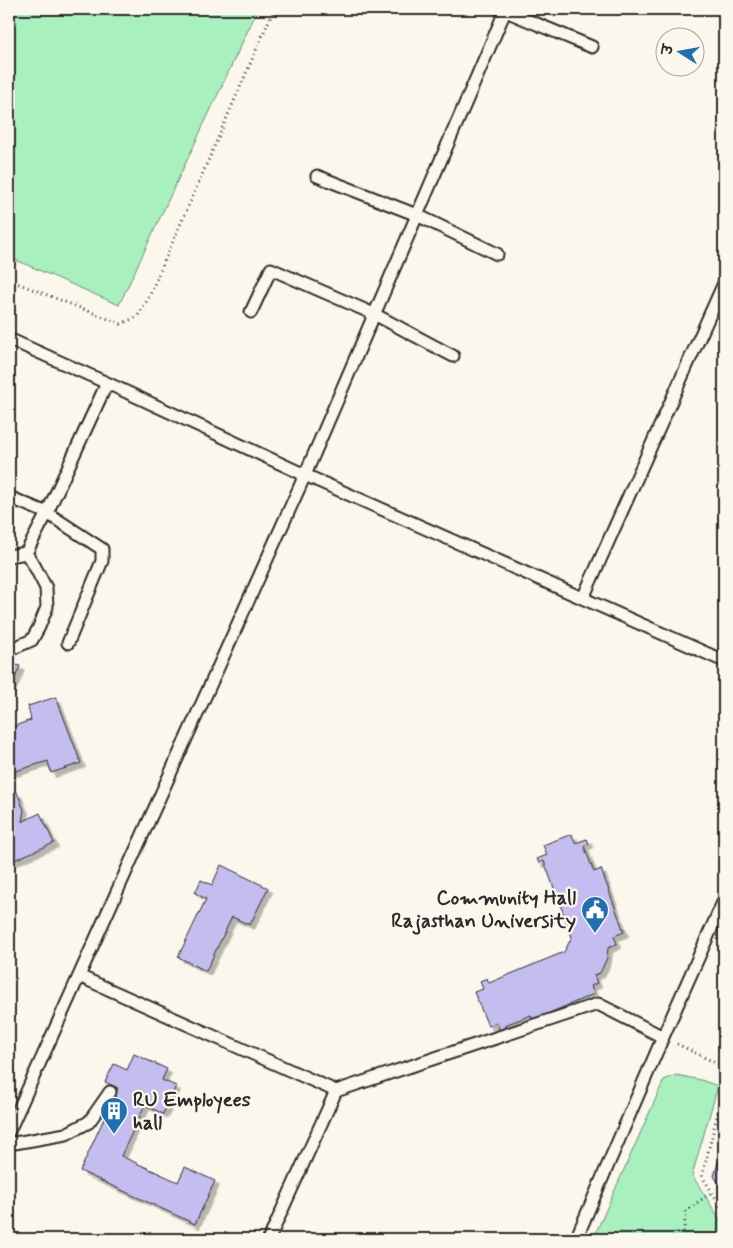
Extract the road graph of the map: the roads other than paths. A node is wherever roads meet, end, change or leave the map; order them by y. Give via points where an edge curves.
1 (504, 9) edge
2 (592, 48) dead end
3 (317, 176) dead end
4 (417, 216) junction
5 (497, 254) dead end
6 (724, 283) edge
7 (251, 312) dead end
8 (374, 314) junction
9 (9, 339) edge
10 (453, 356) dead end
11 (107, 383) junction
12 (305, 475) junction
13 (9, 497) edge
14 (46, 513) junction
15 (26, 553) junction
16 (9, 556) edge
17 (582, 598) junction
18 (68, 643) dead end
19 (9, 647) edge
20 (724, 661) edge
21 (724, 900) edge
22 (79, 976) junction
23 (662, 1037) junction
24 (336, 1091) junction
25 (110, 1092) dead end
26 (9, 1131) edge
27 (9, 1144) edge
28 (269, 1239) edge
29 (576, 1239) edge

1 - 2 lane
1 - 4 lane
3 - 4 lane
4 - 5 lane
4 - 8 lane
6 - 17 lane
7 - 8 lane via 271,269
8 - 10 lane
8 - 12 lane
9 - 11 lane
11 - 12 lane
11 - 14 lane
12 - 17 lane
12 - 22 lane
13 - 14 lane
14 - 15 lane
14 - 18 lane via 102,549 102,561
15 - 16 lane
15 - 19 lane via 46,588 47,607 32,640
17 - 20 lane
21 - 23 lane
22 - 24 lane
22 - 26 lane
23 - 24 lane via 598,1004
23 - 29 lane
24 - 28 lane
25 - 27 lane via 89,1122 66,1134

